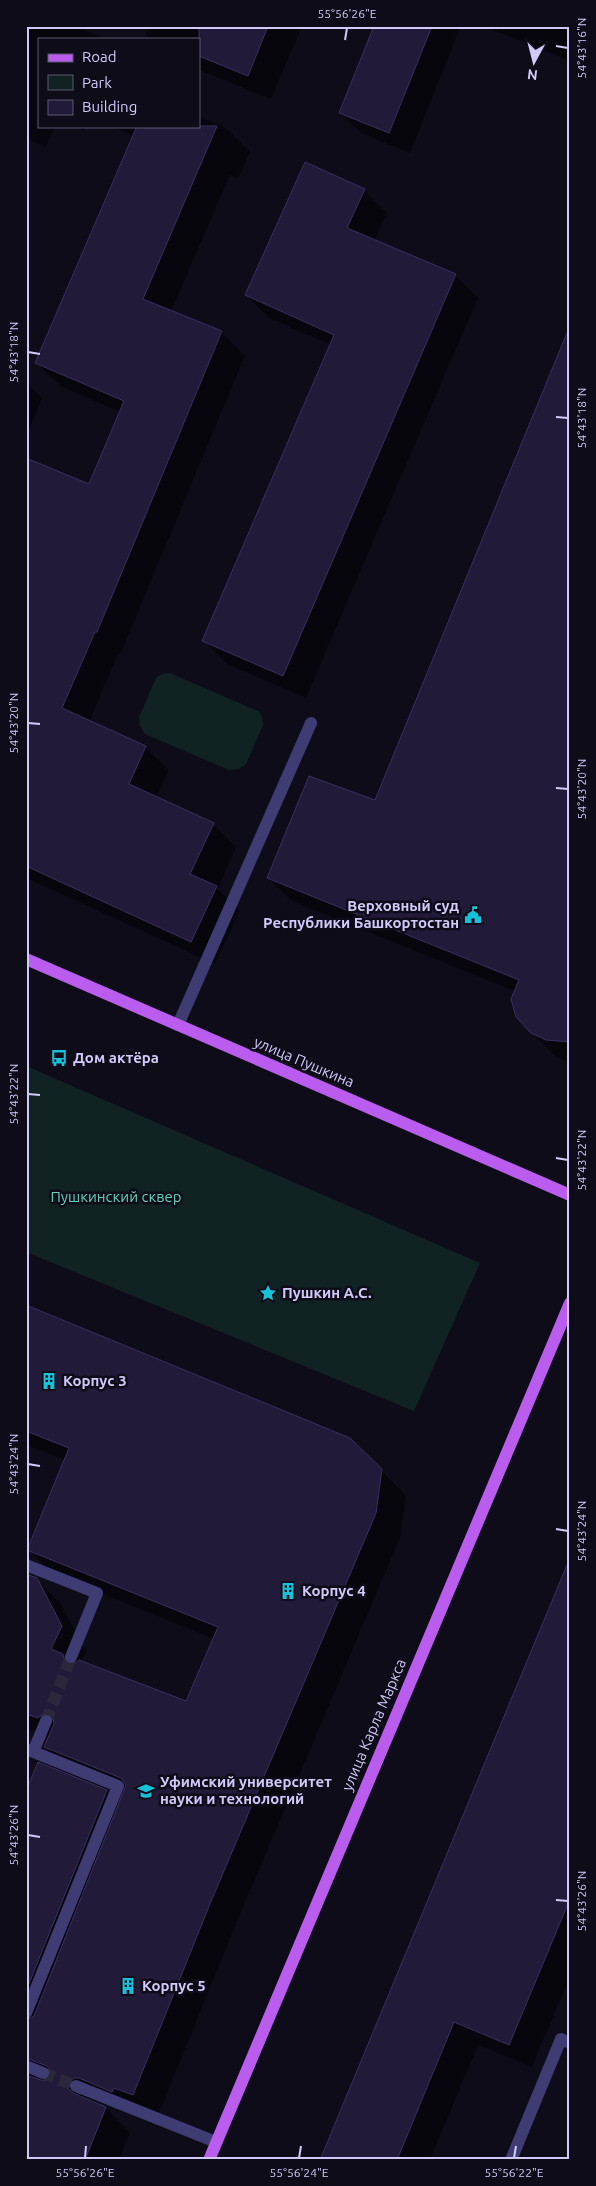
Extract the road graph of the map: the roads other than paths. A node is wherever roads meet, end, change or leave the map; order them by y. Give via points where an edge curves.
1 (311, 723) dead end
2 (26, 959) edge
3 (178, 1025) junction
4 (570, 1195) edge
5 (570, 1303) edge
6 (26, 1565) edge
7 (71, 1657) tunnel mouth
8 (46, 1721) tunnel mouth
9 (30, 1750) edge
10 (26, 2013) edge
11 (570, 2043) edge
12 (26, 2066) edge
13 (44, 2073) tunnel mouth
14 (76, 2086) tunnel mouth
15 (216, 2142) junction
16 (209, 2160) edge
17 (511, 2160) edge

1 - 3 lane
2 - 3 main road, улица Пушкина
3 - 4 main road, улица Пушкина
5 - 15 main road, улица Карла Маркса
6 - 7 lane via 97,1593
8 - 9 lane
9 - 10 lane via 118,1786
11 - 17 lane via 561,2039
12 - 13 lane
14 - 15 lane
15 - 16 main road, улица Карла Маркса

